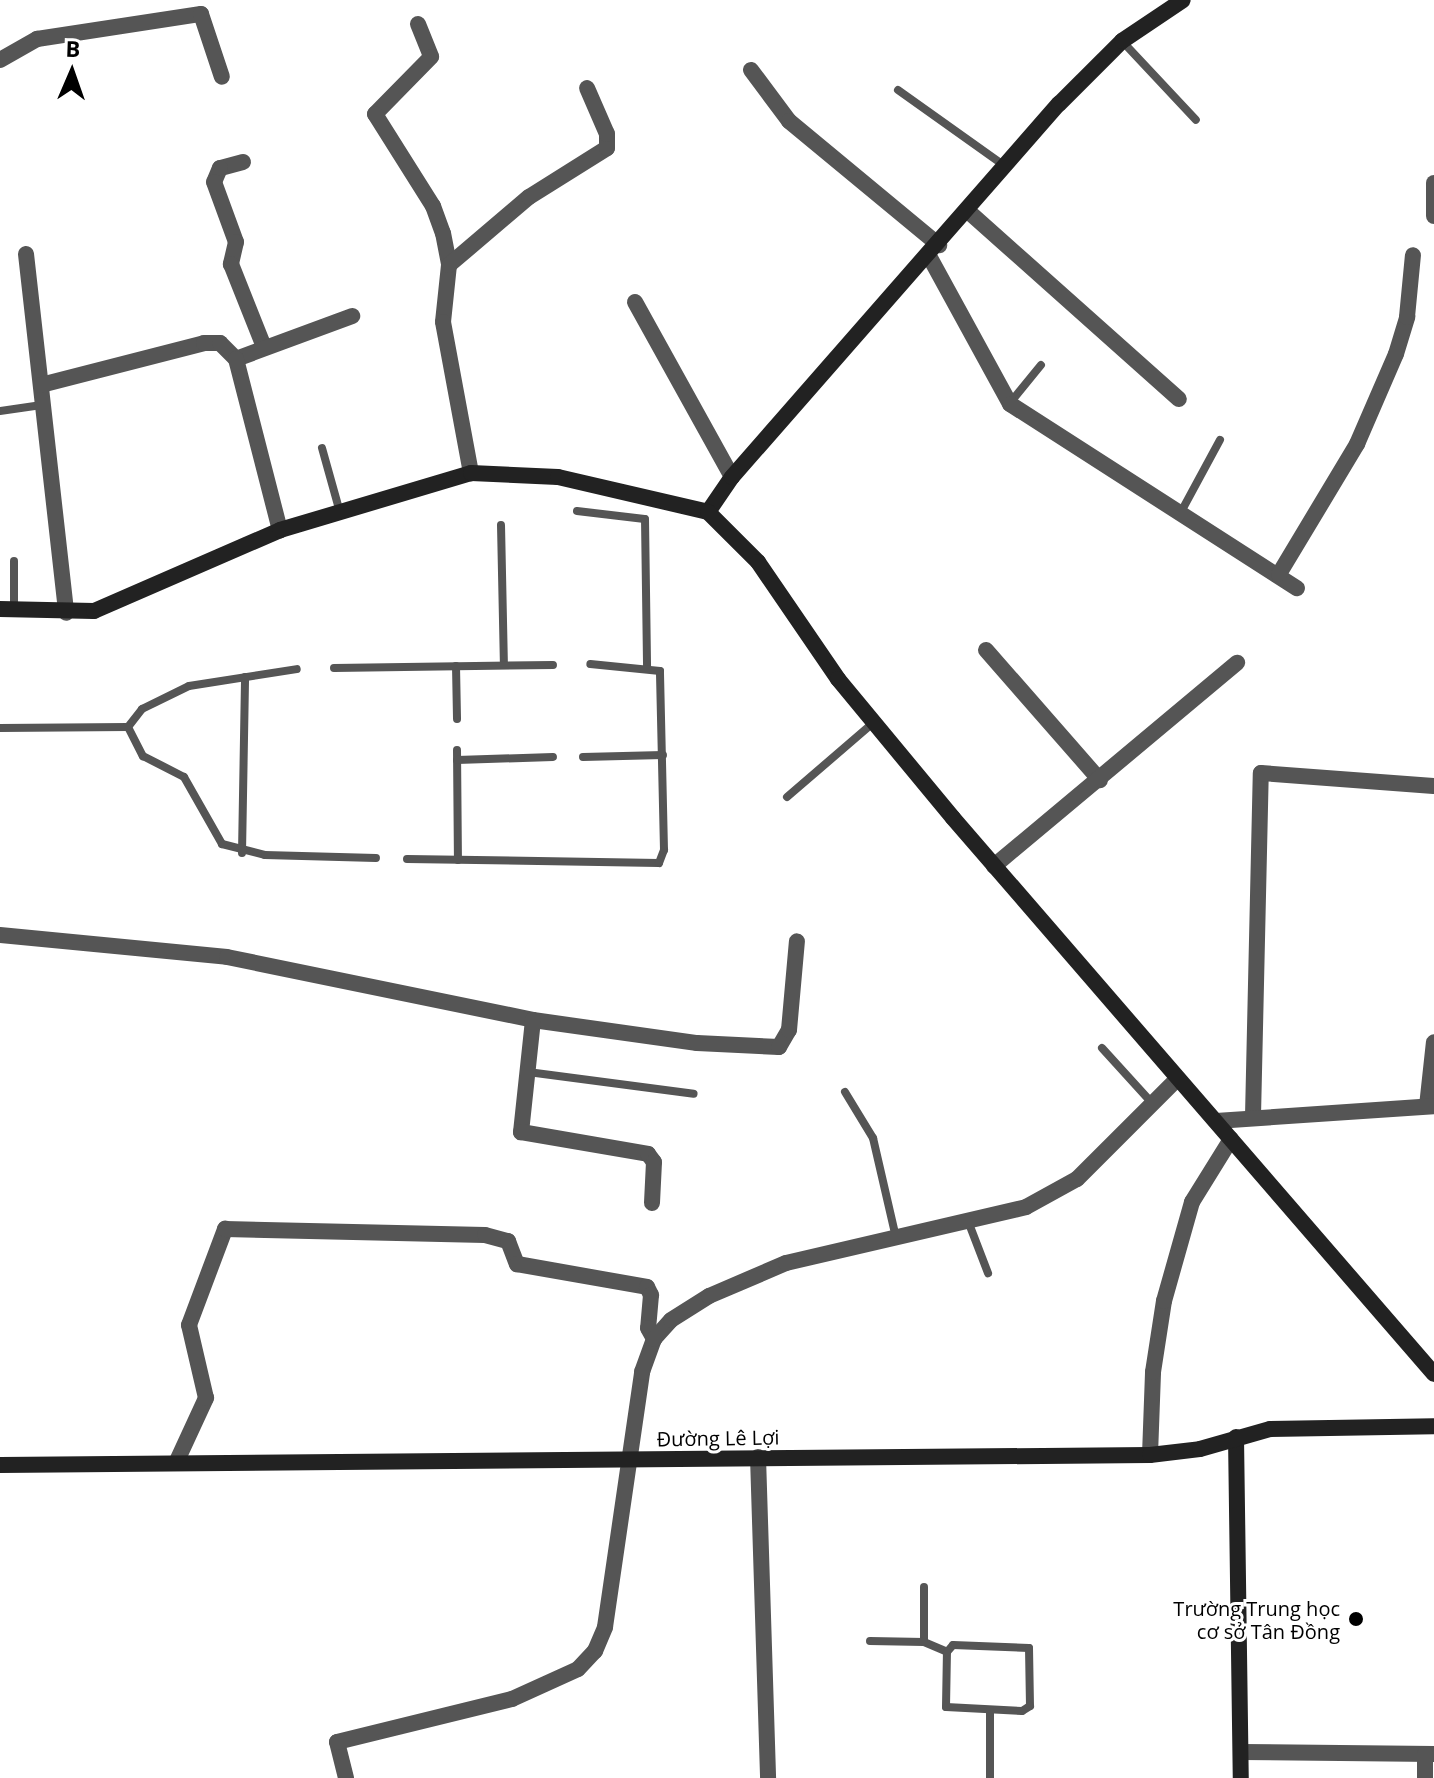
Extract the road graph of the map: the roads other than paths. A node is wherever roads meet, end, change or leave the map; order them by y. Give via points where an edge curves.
1 (1183, 0) edge
2 (418, 24) dead end
3 (1122, 41) junction
4 (0, 60) edge
5 (751, 70) dead end
6 (222, 77) dead end
7 (587, 88) dead end
8 (898, 90) dead end
9 (1196, 120) dead end
10 (243, 162) dead end
11 (1007, 168) junction
12 (1434, 183) edge
13 (969, 212) junction
14 (1434, 216) edge
15 (934, 251) junction
16 (26, 254) dead end
17 (1413, 255) dead end
18 (449, 265) junction
19 (635, 302) dead end
20 (352, 316) dead end
21 (264, 347) junction
22 (236, 359) junction
23 (1041, 365) dead end
24 (41, 385) junction
25 (1179, 399) dead end
26 (43, 404) junction
27 (1010, 404) junction
28 (0, 411) edge
29 (1220, 440) dead end
30 (322, 448) dead end
31 (471, 473) junction
32 (732, 477) junction
33 (339, 509) junction
34 (577, 511) dead end
35 (708, 512) junction
36 (1181, 512) junction
37 (501, 525) dead end
38 (280, 530) junction
39 (14, 561) dead end
40 (1279, 574) junction
41 (1297, 588) dead end
42 (7, 609) edge
43 (66, 613) junction
44 (986, 650) dead end
45 (1237, 663) dead end
46 (590, 664) dead end
47 (504, 665) junction
48 (553, 665) dead end
49 (456, 666) junction
50 (647, 666) junction
51 (334, 668) dead end
52 (297, 669) dead end
53 (245, 677) junction
54 (457, 719) dead end
55 (873, 723) junction
56 (128, 727) junction
57 (0, 728) edge
58 (663, 755) junction
59 (553, 757) dead end
60 (583, 757) dead end
61 (1100, 780) junction
62 (1434, 786) edge
63 (787, 797) dead end
64 (242, 853) junction
65 (376, 858) dead end
66 (407, 859) dead end
67 (458, 860) junction
68 (994, 866) junction
69 (0, 935) edge
70 (797, 941) dead end
71 (533, 1020) junction
72 (1434, 1042) edge
73 (1102, 1048) dead end
74 (527, 1072) junction
75 (1177, 1079) junction
76 (845, 1092) dead end
77 (694, 1094) dead end
78 (1154, 1104) junction
79 (1431, 1106) edge
80 (1253, 1116) junction
81 (1216, 1121) junction
82 (1231, 1139) junction
83 (652, 1203) dead end
84 (968, 1221) junction
85 (896, 1239) junction
86 (988, 1273) dead end
87 (654, 1339) junction
88 (1434, 1374) edge
89 (1434, 1426) edge
90 (1236, 1437) junction
91 (1150, 1455) junction
92 (758, 1457) junction
93 (631, 1460) junction
94 (176, 1463) junction
95 (0, 1465) edge
96 (924, 1587) dead end
97 (870, 1641) dead end
98 (924, 1642) junction
99 (947, 1652) junction
100 (990, 1710) junction
101 (1241, 1752) junction
102 (1430, 1754) edge
103 (346, 1778) edge
104 (768, 1778) edge
105 (990, 1778) edge
106 (1241, 1778) edge
107 (1425, 1778) edge

1 - 3 street
2 - 18 street via 431,57 375,114 433,206
3 - 9 lane
3 - 11 street via 1059,104
4 - 6 street via 37,39 201,14
5 - 15 street via 789,121
7 - 18 street via 607,134 607,148 529,197
8 - 11 lane
10 - 21 street via 220,168 214,182 236,242 231,264
11 - 13 street
12 - 14 street
13 - 15 street
13 - 25 street
15 - 27 street
15 - 32 street
16 - 24 street
17 - 40 street via 1407,317 1396,354 1357,444
18 - 31 street via 443,322
19 - 32 street
20 - 21 street
21 - 22 street
22 - 24 street via 213,341
22 - 38 street
23 - 27 lane
24 - 26 street
26 - 28 lane
26 - 43 street
27 - 36 street
29 - 36 lane
30 - 33 lane
31 - 33 street
31 - 35 street via 558,477
32 - 35 street
33 - 38 street
34 - 50 lane via 645,519
35 - 55 street via 758,562
36 - 40 street
37 - 47 lane
38 - 43 street via 110,605
39 - 42 lane
40 - 41 street
42 - 43 street
44 - 61 street
45 - 61 street
46 - 50 lane
47 - 48 lane
47 - 49 lane
49 - 51 lane
49 - 54 lane
50 - 58 lane via 660,671 662,680
52 - 53 lane
53 - 56 lane via 189,686 142,709
53 - 64 lane
55 - 63 lane
55 - 68 street
56 - 57 lane
56 - 64 lane via 143,756 184,777 222,844
58 - 60 lane
58 - 67 lane via 664,850 659,863
59 - 67 lane via 457,755
61 - 68 street
62 - 80 street via 1261,773
64 - 65 lane
66 - 67 lane
68 - 75 street
69 - 71 street via 227,957
70 - 71 street via 789,1030 779,1047 697,1043
71 - 74 street
72 - 79 street
73 - 78 lane
74 - 77 lane
74 - 83 street via 521,1132 648,1154 654,1162
75 - 78 street
75 - 81 street
76 - 85 lane via 873,1138
78 - 84 street via 1077,1179 1026,1207
79 - 80 street
80 - 81 street
81 - 82 street
82 - 88 street
82 - 91 street via 1192,1202 1164,1301 1153,1372
84 - 85 street
84 - 86 lane
85 - 87 street via 786,1263 709,1296 671,1320
87 - 93 street via 642,1372
87 - 94 street via 648,1328 651,1289 517,1264 506,1240 485,1235 225,1229 189,1325 206,1398
89 - 90 street, Đường Lê Lợi via 1319,1424
90 - 91 street, Đường Lê Lợi
90 - 101 street
91 - 92 street, Đường Lê Lợi
92 - 93 street, Đường Lê Lợi
92 - 104 street
93 - 94 street, Đường Lê Lợi
93 - 103 street via 610,1566 605,1627 595,1651 578,1669 512,1699 337,1742
94 - 95 street, Đường Lê Lợi
96 - 98 lane
97 - 98 lane
98 - 99 lane
99 - 100 lane via 946,1707
99 - 100 lane via 953,1645 1029,1648 1034,1699 1030,1706
100 - 105 lane
101 - 102 street
101 - 106 street
102 - 107 street

